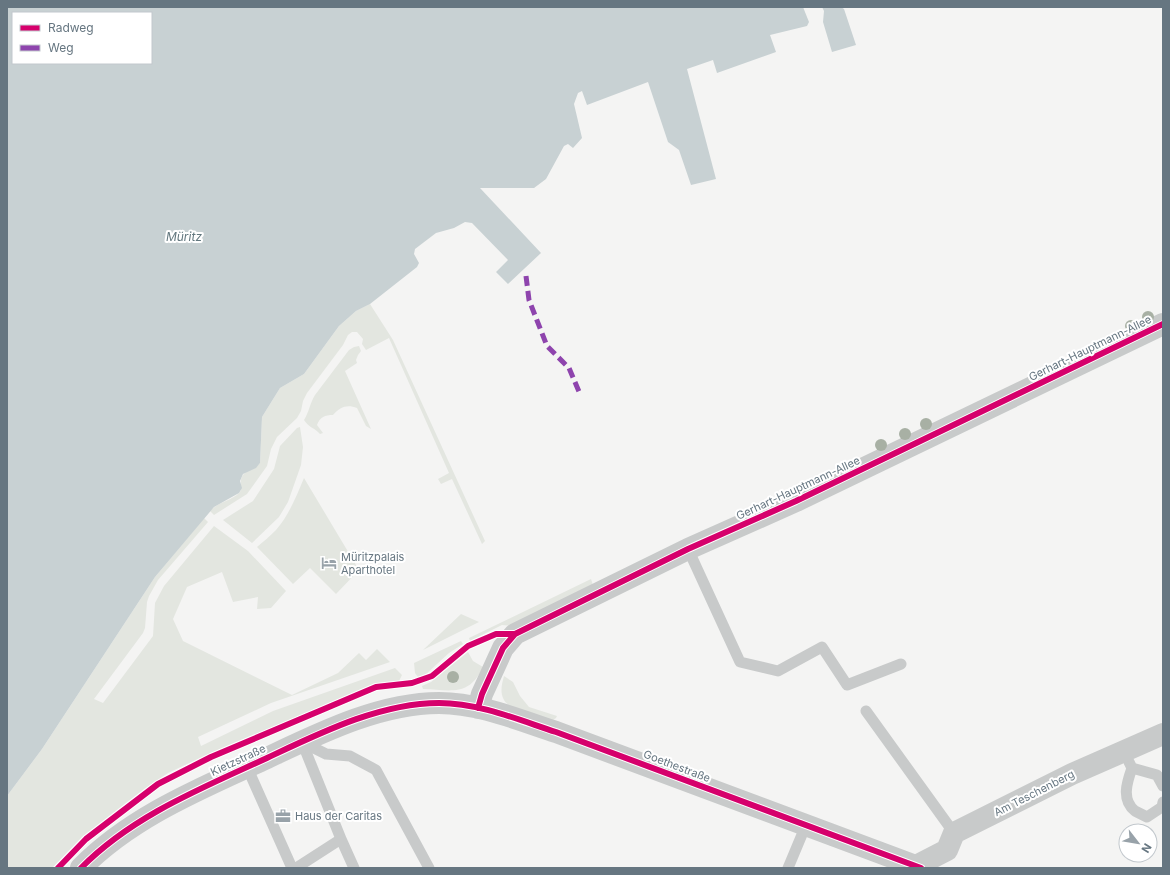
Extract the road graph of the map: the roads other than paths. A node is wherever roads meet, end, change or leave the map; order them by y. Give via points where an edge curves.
1 (1163, 324) edge
2 (688, 549) junction
3 (901, 664) dead end
4 (421, 704) joint
5 (478, 708) junction
6 (866, 711) dead end
7 (1163, 734) edge
8 (302, 742) junction
9 (1128, 759) junction
10 (247, 767) junction
11 (1163, 786) edge
12 (1163, 802) edge
13 (806, 825) junction
14 (954, 834) junction
15 (341, 839) junction
16 (919, 867) edge
17 (81, 868) edge
18 (292, 868) edge
19 (296, 868) edge
20 (354, 868) edge
21 (429, 868) edge
22 (788, 868) edge

1 - 2 street, Gerhart-Hauptmann-Allee via 796,501
2 - 3 lane via 740,662 778,671 822,647 847,685
2 - 5 street, Gerhart-Hauptmann-Allee via 516,634 503,648
4 - 5 street, Goethestraße via 458,704
4 - 8 street, Kietzstraße via 394,708 346,722
5 - 13 street, Goethestraße via 593,745
6 - 14 lane
7 - 9 street, Am Teschenberg
8 - 10 street, Kietzstraße
8 - 15 lane
8 - 21 lane via 326,754 350,756 376,770
9 - 11 lane via 1157,774
9 - 12 lane via 1127,798 1134,810 1147,817 1162,807
9 - 14 street, Am Teschenberg via 1072,774
10 - 17 street, Kietzstraße via 169,804 122,833
10 - 18 lane
13 - 16 street, Goethestraße
13 - 22 lane
14 - 16 street via 947,850
15 - 19 lane
15 - 20 lane

